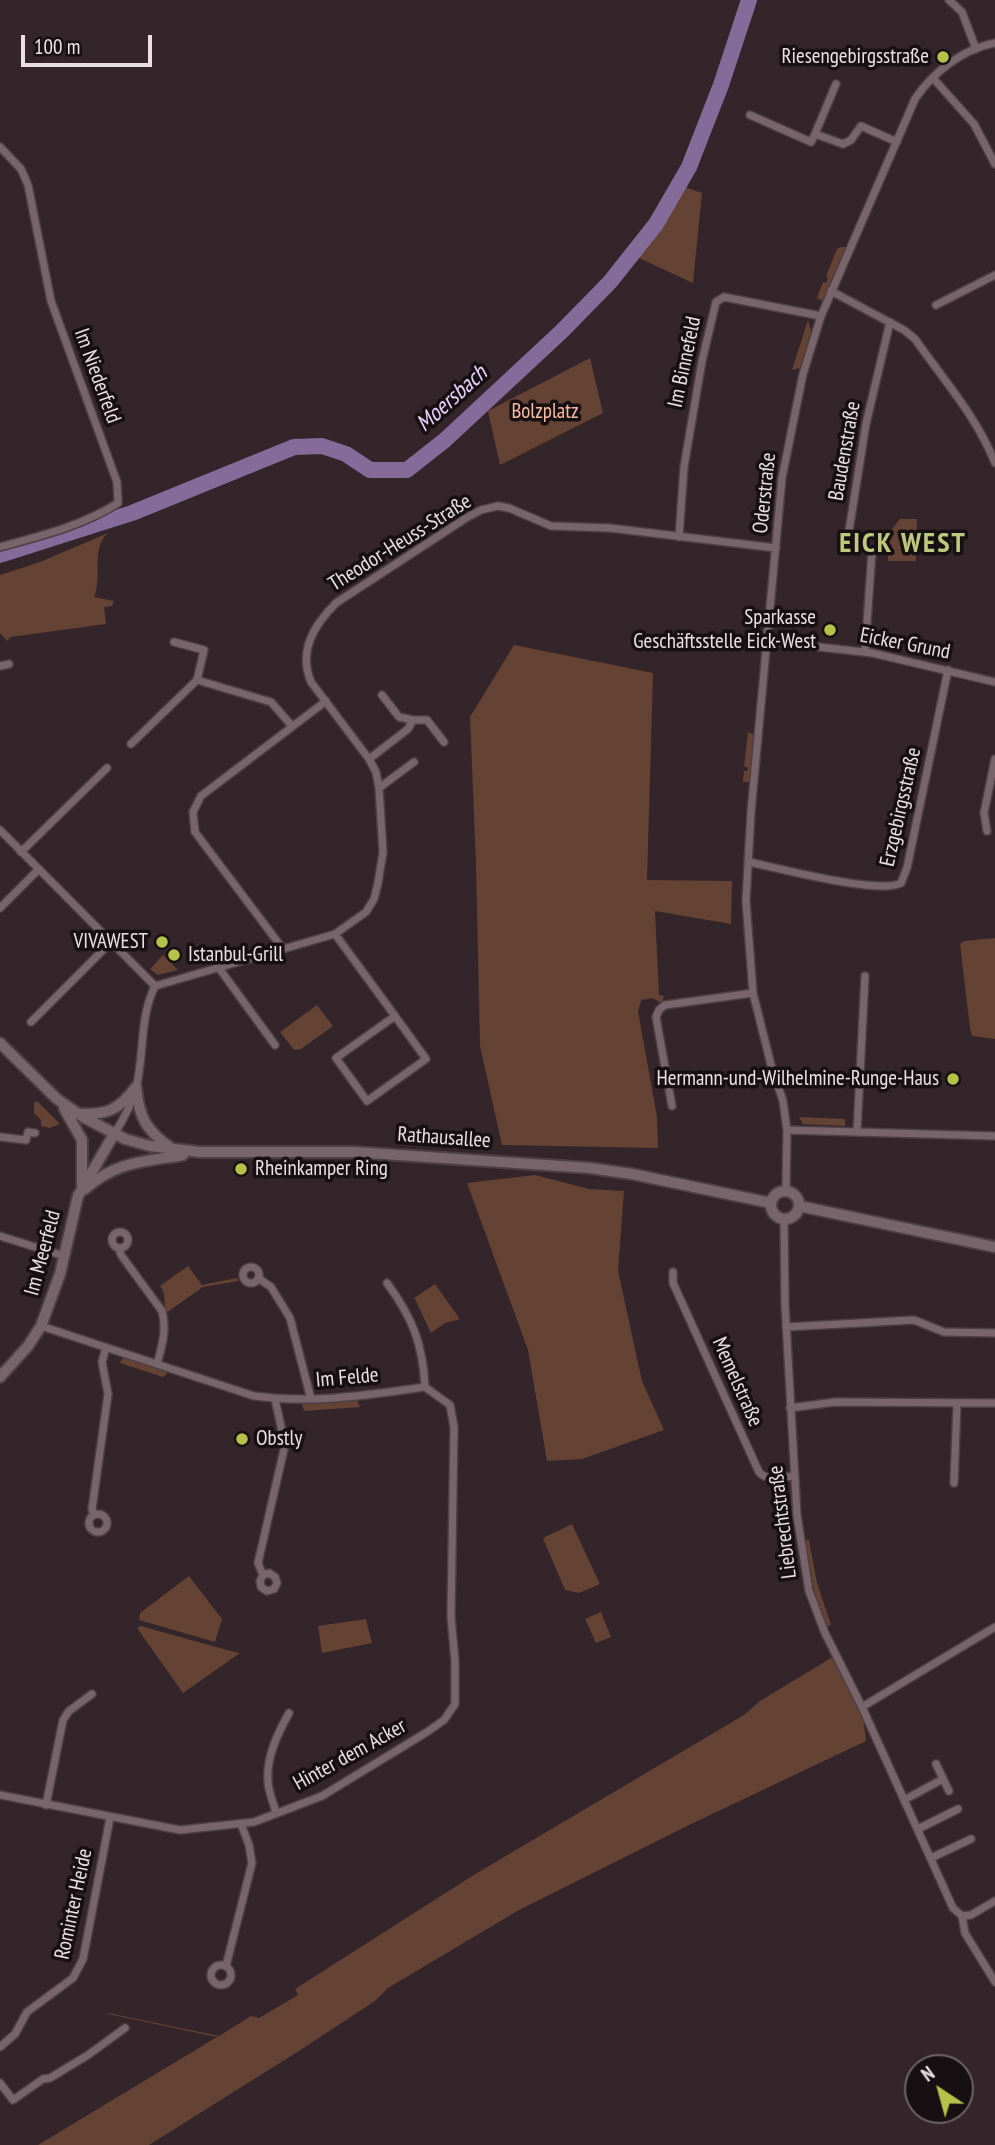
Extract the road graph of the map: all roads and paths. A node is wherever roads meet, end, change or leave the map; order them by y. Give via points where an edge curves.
1 (949, 0) edge
2 (994, 44) edge
3 (976, 49) junction
4 (933, 78) junction
5 (836, 84) dead end
6 (750, 115) dead end
7 (815, 134) junction
8 (897, 142) junction
9 (0, 147) edge
10 (995, 164) edge
11 (995, 275) edge
12 (831, 291) junction
13 (936, 305) dead end
14 (821, 316) junction
15 (890, 322) junction
16 (995, 463) edge
17 (679, 537) junction
18 (0, 547) edge
19 (776, 548) junction
20 (766, 641) junction
21 (174, 642) dead end
22 (865, 652) junction
23 (9, 664) dead end
24 (0, 666) edge
25 (948, 670) junction
26 (197, 680) junction
27 (995, 682) edge
28 (382, 695) dead end
29 (326, 701) junction
30 (413, 720) junction
31 (292, 726) junction
32 (444, 743) dead end
33 (131, 744) dead end
34 (369, 758) junction
35 (995, 759) edge
36 (414, 762) dead end
37 (107, 768) dead end
38 (379, 788) junction
39 (0, 830) edge
40 (986, 831) dead end
41 (21, 852) junction
42 (750, 862) junction
43 (39, 869) junction
44 (0, 908) edge
45 (335, 934) junction
46 (111, 942) junction
47 (283, 949) junction
48 (219, 968) junction
49 (865, 976) dead end
50 (155, 986) junction
51 (753, 993) junction
52 (395, 1016) junction
53 (31, 1022) dead end
54 (0, 1043) edge
55 (275, 1045) dead end
56 (136, 1087) junction
57 (57, 1099) junction
58 (672, 1106) dead end
59 (77, 1114) junction
60 (787, 1130) junction
61 (35, 1132) dead end
62 (857, 1132) junction
63 (114, 1134) junction
64 (995, 1136) edge
65 (0, 1137) edge
66 (173, 1150) junction
67 (200, 1153) junction
68 (786, 1191) junction
69 (80, 1192) junction
70 (771, 1203) junction
71 (799, 1206) junction
72 (784, 1220) junction
73 (0, 1236) edge
74 (995, 1247) edge
75 (119, 1248) dead end
76 (64, 1256) junction
77 (673, 1272) dead end
78 (258, 1278) dead end
79 (387, 1283) dead end
80 (41, 1326) junction
81 (786, 1327) junction
82 (995, 1333) edge
83 (107, 1348) junction
84 (157, 1364) junction
85 (0, 1377) edge
86 (425, 1387) junction
87 (275, 1399) junction
88 (311, 1399) junction
89 (957, 1404) junction
90 (995, 1404) edge
91 (790, 1408) junction
92 (794, 1476) junction
93 (954, 1483) dead end
94 (94, 1515) dead end
95 (263, 1575) dead end
96 (995, 1627) edge
97 (92, 1694) dead end
98 (862, 1707) junction
99 (289, 1713) dead end
100 (936, 1764) dead end
101 (943, 1779) junction
102 (949, 1791) dead end
103 (0, 1795) edge
104 (904, 1800) junction
105 (46, 1805) junction
106 (958, 1809) dead end
107 (276, 1813) junction
108 (110, 1818) junction
109 (241, 1824) junction
110 (918, 1829) junction
111 (971, 1839) dead end
112 (931, 1858) junction
113 (995, 1901) edge
114 (962, 1916) junction
115 (226, 1966) dead end
116 (995, 1982) edge
117 (125, 2028) dead end
118 (0, 2047) edge
119 (0, 2083) edge

1 - 3 street via 962,12
2 - 3 street, Oderstraße
3 - 4 street, Oderstraße
4 - 8 street, Oderstraße via 915,99
4 - 10 street via 974,124
5 - 7 street
6 - 7 street via 811,142
7 - 8 street via 843,144 860,126
8 - 12 street, Oderstraße
9 - 18 street, Im Niederfeld via 21,169 28,185 51,301 117,482 118,503 54,533
11 - 13 street
12 - 14 street, Oderstraße
12 - 15 street
14 - 17 street, Im Binnefeld via 724,296 716,302 684,467
14 - 19 street, Oderstraße via 791,425
15 - 16 street via 915,340 971,417
15 - 22 street, Baudenstraße via 866,424 846,543 872,551
17 - 19 street, Theodor-Heuss-Straße
17 - 29 street, Theodor-Heuss-Straße via 551,526 509,508 481,510 336,603 321,618 306,652 306,670
19 - 20 street, Oderstraße
20 - 22 street, Eicker Grund
20 - 42 street, Oderstraße
21 - 26 street via 204,650
22 - 25 street, Eicker Grund
23 - 24 street
25 - 27 street, Eicker Grund
25 - 42 street, Erzgebirgsstraße via 902,882 888,887
26 - 31 street via 271,702
26 - 33 street
28 - 30 street via 400,717
29 - 31 street
29 - 34 street, Theodor-Heuss-Straße
30 - 32 street via 427,720
30 - 34 street via 408,729
31 - 47 street via 201,796 193,812 195,832
34 - 38 street, Theodor-Heuss-Straße
35 - 40 street via 984,813
36 - 38 street
37 - 41 street
38 - 45 street, Theodor-Heuss-Straße via 383,852 376,891 366,912
39 - 41 street
41 - 43 street
42 - 51 street, Oderstraße via 746,901
43 - 44 street
43 - 46 street
45 - 47 street, Theodor-Heuss-Straße
45 - 52 street
46 - 50 street
46 - 53 street
47 - 48 street, Theodor-Heuss-Straße
48 - 50 street, Theodor-Heuss-Straße
48 - 55 street
49 - 62 street
50 - 56 street
51 - 58 street via 665,1005 659,1010 656,1017
51 - 60 street, Oderstraße
52 - 52 street via 336,1058 367,1101 426,1059
54 - 57 street
56 - 59 street via 110,1111
56 - 63 street
56 - 66 street via 144,1124
57 - 59 street, Rathausallee
57 - 69 street via 82,1140
59 - 63 street, Rathausallee
60 - 62 street
60 - 68 street, Oderstraße
61 - 65 street via 28,1132 26,1140
62 - 64 street
63 - 66 street, Rathausallee
63 - 69 street, Im Meerfeld
66 - 67 street, Rathausallee
67 - 69 street via 122,1165
67 - 70 street, Rathausallee via 354,1152 590,1168
68 - 70 street via 774,1196
68 - 71 street via 796,1196
69 - 76 street, Im Meerfeld
70 - 72 street via 775,1216
71 - 72 street via 794,1216
71 - 74 street
72 - 81 street, Liebrechtstraße
73 - 76 street
75 - 84 street via 162,1311 164,1341
76 - 80 street, Im Meerfeld
77 - 92 street, Memelstraße via 673,1283 759,1472 770,1478
78 - 88 street via 271,1287 289,1318
79 - 86 street via 401,1302 424,1357
80 - 83 street, Im Felde
80 - 85 street, Im Meerfeld
81 - 82 street via 914,1320 944,1332
81 - 91 street, Liebrechtstraße
83 - 84 street, Im Felde
83 - 94 street via 102,1362 108,1394
84 - 87 street, Im Felde
86 - 88 street, Im Felde
86 - 107 street, Hinter dem Acker via 450,1405 454,1427 451,1617 455,1704 427,1732 322,1796
87 - 88 street, Im Felde
87 - 95 street via 285,1445 260,1551
89 - 90 street
89 - 91 street via 835,1402
89 - 93 street
91 - 92 street, Liebrechtstraße
92 - 98 street, Liebrechtstraße via 809,1591
96 - 98 street
97 - 105 street via 63,1720
98 - 104 street, Liebrechtstraße
99 - 107 street via 270,1759 268,1781
100 - 101 street
101 - 102 street
101 - 104 street
103 - 105 street, Hinter dem Acker
104 - 110 street, Liebrechtstraße
105 - 108 street, Hinter dem Acker
106 - 110 street
107 - 109 street, Hinter dem Acker
108 - 109 street, Hinter dem Acker via 180,1830
108 - 118 street, Rominter Heide via 79,1969 27,2012 15,2034
109 - 115 street via 252,1863
110 - 112 street, Liebrechtstraße
111 - 112 street
112 - 114 street, Liebrechtstraße via 953,1908
113 - 114 street
114 - 116 street, Liebrechtstraße via 965,1933
117 - 119 street via 13,2100

